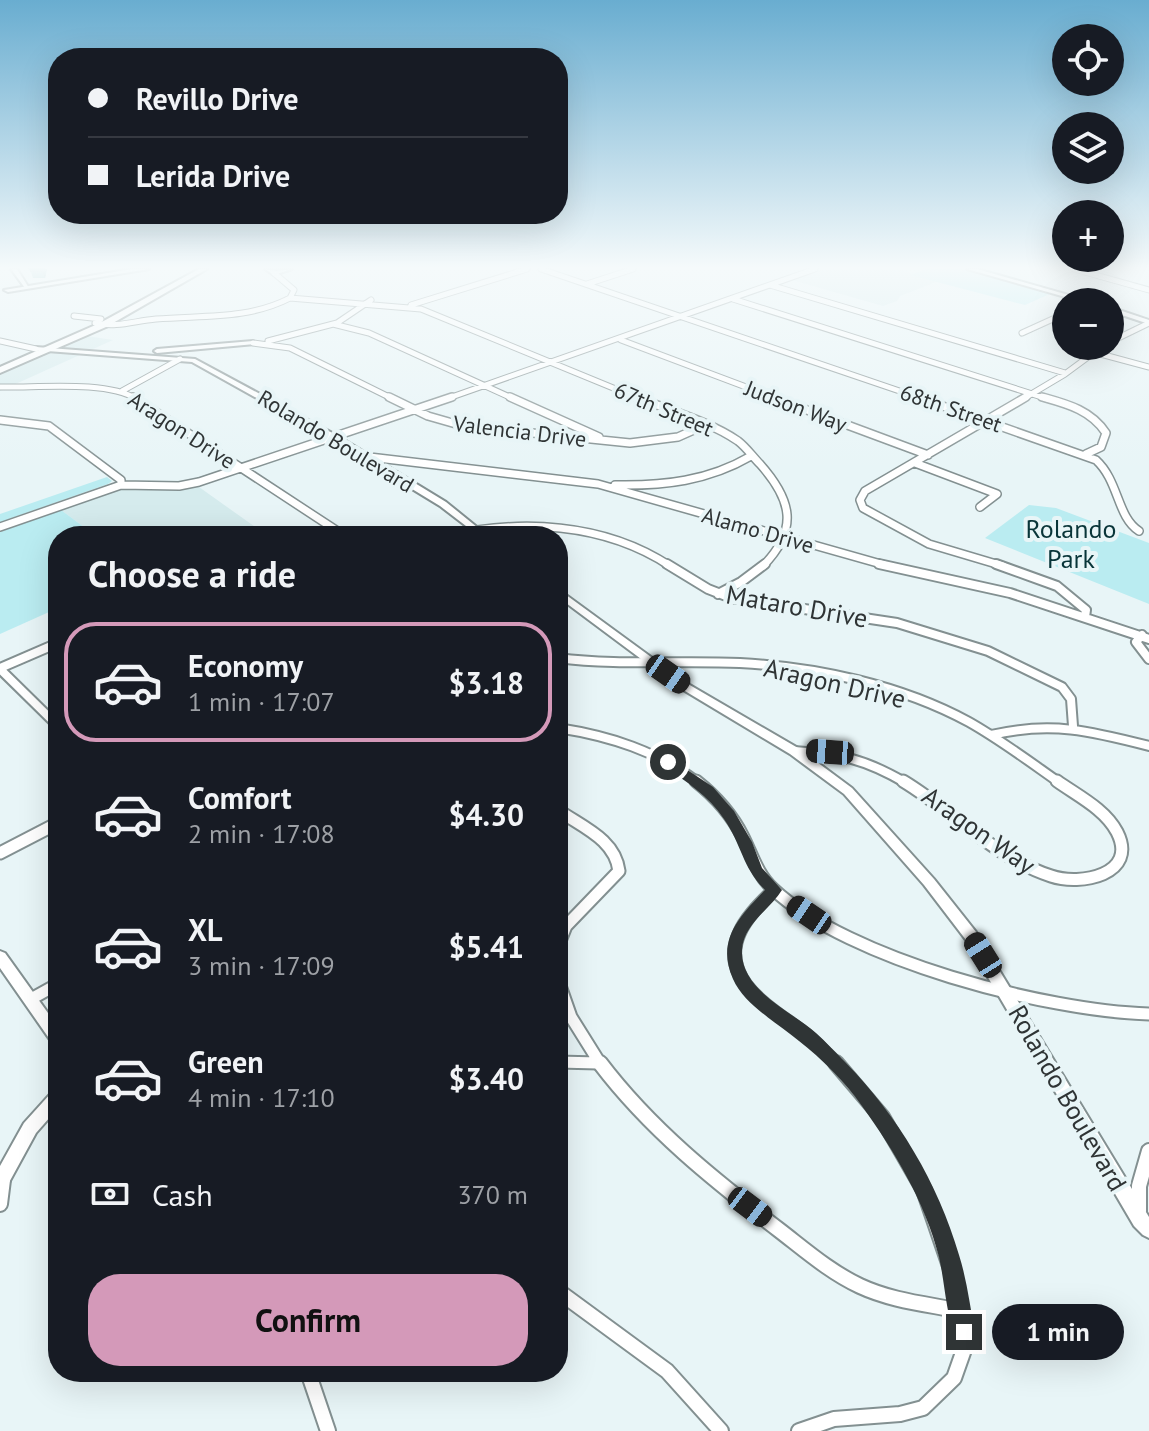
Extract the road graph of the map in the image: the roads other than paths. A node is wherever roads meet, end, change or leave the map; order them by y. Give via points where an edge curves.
1 (71, 336) edge
2 (292, 336) edge
3 (375, 336) edge
4 (486, 336) edge
5 (629, 336) edge
6 (739, 336) edge
7 (848, 336) edge
8 (940, 336) edge
9 (620, 339) junction
10 (0, 341) edge
11 (253, 343) junction
12 (198, 347) junction
13 (41, 350) junction
14 (109, 354) junction
15 (180, 359) junction
16 (193, 360) junction
17 (1082, 360) edge
18 (1123, 360) edge
19 (552, 362) junction
20 (0, 367) edge
21 (1149, 367) edge
22 (1065, 373) junction
23 (484, 385) junction
24 (0, 387) edge
25 (122, 391) junction
26 (1032, 394) junction
27 (413, 409) junction
28 (0, 420) edge
29 (988, 420) junction
30 (705, 425) junction
31 (333, 437) junction
32 (609, 442) junction
33 (1086, 454) junction
34 (928, 455) junction
35 (361, 456) junction
36 (751, 456) junction
37 (915, 463) junction
38 (242, 468) junction
39 (598, 484) junction
40 (121, 485) junction
41 (980, 507) dead end
42 (330, 526) edge
43 (472, 526) edge
44 (0, 527) edge
45 (568, 531) edge
46 (1139, 531) dead end
47 (785, 538) junction
48 (718, 594) junction
49 (568, 600) edge
50 (1085, 617) junction
51 (1146, 636) edge
52 (48, 647) edge
53 (568, 659) edge
54 (1149, 659) edge
55 (651, 663) junction
56 (0, 668) edge
57 (48, 716) edge
58 (1073, 726) junction
59 (568, 730) edge
60 (991, 735) junction
61 (1149, 746) edge
62 (794, 751) junction
63 (568, 820) edge
64 (48, 828) edge
65 (0, 853) edge
66 (774, 890) junction
67 (568, 924) edge
68 (0, 957) edge
69 (48, 990) edge
70 (1006, 992) junction
71 (31, 999) junction
72 (568, 1013) edge
73 (1149, 1014) edge
74 (48, 1024) edge
75 (568, 1062) edge
76 (598, 1063) junction
77 (48, 1108) edge
78 (1149, 1151) edge
79 (2, 1181) edge
80 (0, 1204) edge
81 (1144, 1224) edge
82 (1149, 1236) edge
83 (568, 1298) edge
84 (961, 1311) junction
85 (311, 1382) edge
86 (328, 1431) edge
87 (721, 1431) edge
88 (799, 1431) edge

1 - 13 main road
2 - 11 street
3 - 23 street
4 - 19 street, 67th Street
5 - 9 street
6 - 29 street, 68th Street
7 - 26 street
8 - 22 street
9 - 19 street
9 - 34 street, Judson Way
10 - 13 street
11 - 12 street
11 - 27 street, Valencia Drive via 290,348
12 - 14 street
12 - 16 street
13 - 14 street, Rolando Boulevard
13 - 20 main road
14 - 15 street, Rolando Boulevard
15 - 16 street, Rolando Boulevard
15 - 25 street
16 - 31 street, Rolando Boulevard
17 - 22 street
18 - 21 street
19 - 23 street
19 - 30 street, 67th Street
22 - 26 street
23 - 27 street
23 - 32 street
24 - 25 street, Aragon Drive
25 - 38 street, Aragon Drive
26 - 29 street
26 - 33 street via 1075,407 1102,425 1104,443
27 - 31 street
27 - 32 street, Valencia Drive via 463,426
28 - 40 street via 49,426
29 - 33 street, 68th Street
29 - 34 street
30 - 32 street, Valencia Drive via 651,442
30 - 36 street, 67th Street via 743,444
31 - 35 street, Rolando Boulevard
31 - 38 street
33 - 46 street, 68th Street via 1112,474 1128,524
34 - 37 street
35 - 39 street, Alamo Drive
35 - 43 street, Rolando Boulevard
36 - 39 street via 687,480
36 - 47 street, 67th Street via 781,492
37 - 41 street via 997,494
37 - 50 street via 865,491 863,508 926,543 1048,583 1079,600
38 - 40 street via 186,485
38 - 42 street, Aragon Drive
39 - 47 street, Alamo Drive
40 - 44 street
45 - 48 street, Mataro Drive via 601,535 647,552
47 - 48 street via 761,570
47 - 50 street, Alamo Drive via 1010,593
48 - 58 street, Mataro Drive via 906,625 973,646 1061,685 1073,699
49 - 55 street, Rolando Boulevard
50 - 51 street, Alamo Drive
51 - 54 street via 1136,642
52 - 56 street
53 - 55 street, Aragon Drive
55 - 60 street, Aragon Drive via 747,663 825,675 893,692
55 - 62 street, Rolando Boulevard
56 - 57 street
58 - 60 street via 1048,724
58 - 61 street
59 - 66 street via 637,747 695,780 729,815 755,871
60 - 62 street, Aragon Way via 1108,820 1122,851 1112,870 1079,880 1036,872 885,768 830,752
62 - 70 street, Rolando Boulevard via 848,791 919,871 971,936
63 - 67 street via 611,848 619,871
64 - 65 street
66 - 70 street via 831,929 879,952
66 - 84 street via 739,933 734,950 741,978 867,1097 908,1158 949,1255
68 - 71 street
69 - 71 street
70 - 73 street via 1075,1008
70 - 81 street, Rolando Boulevard
71 - 74 street
72 - 76 street
75 - 76 street
76 - 84 street via 727,1190 838,1274 873,1292
77 - 79 street via 30,1128
78 - 81 street via 1139,1186
79 - 80 street
81 - 82 street
83 - 87 street via 651,1354 700,1401
84 - 88 street via 966,1349 956,1375 932,1403 905,1414 840,1417
85 - 86 street

